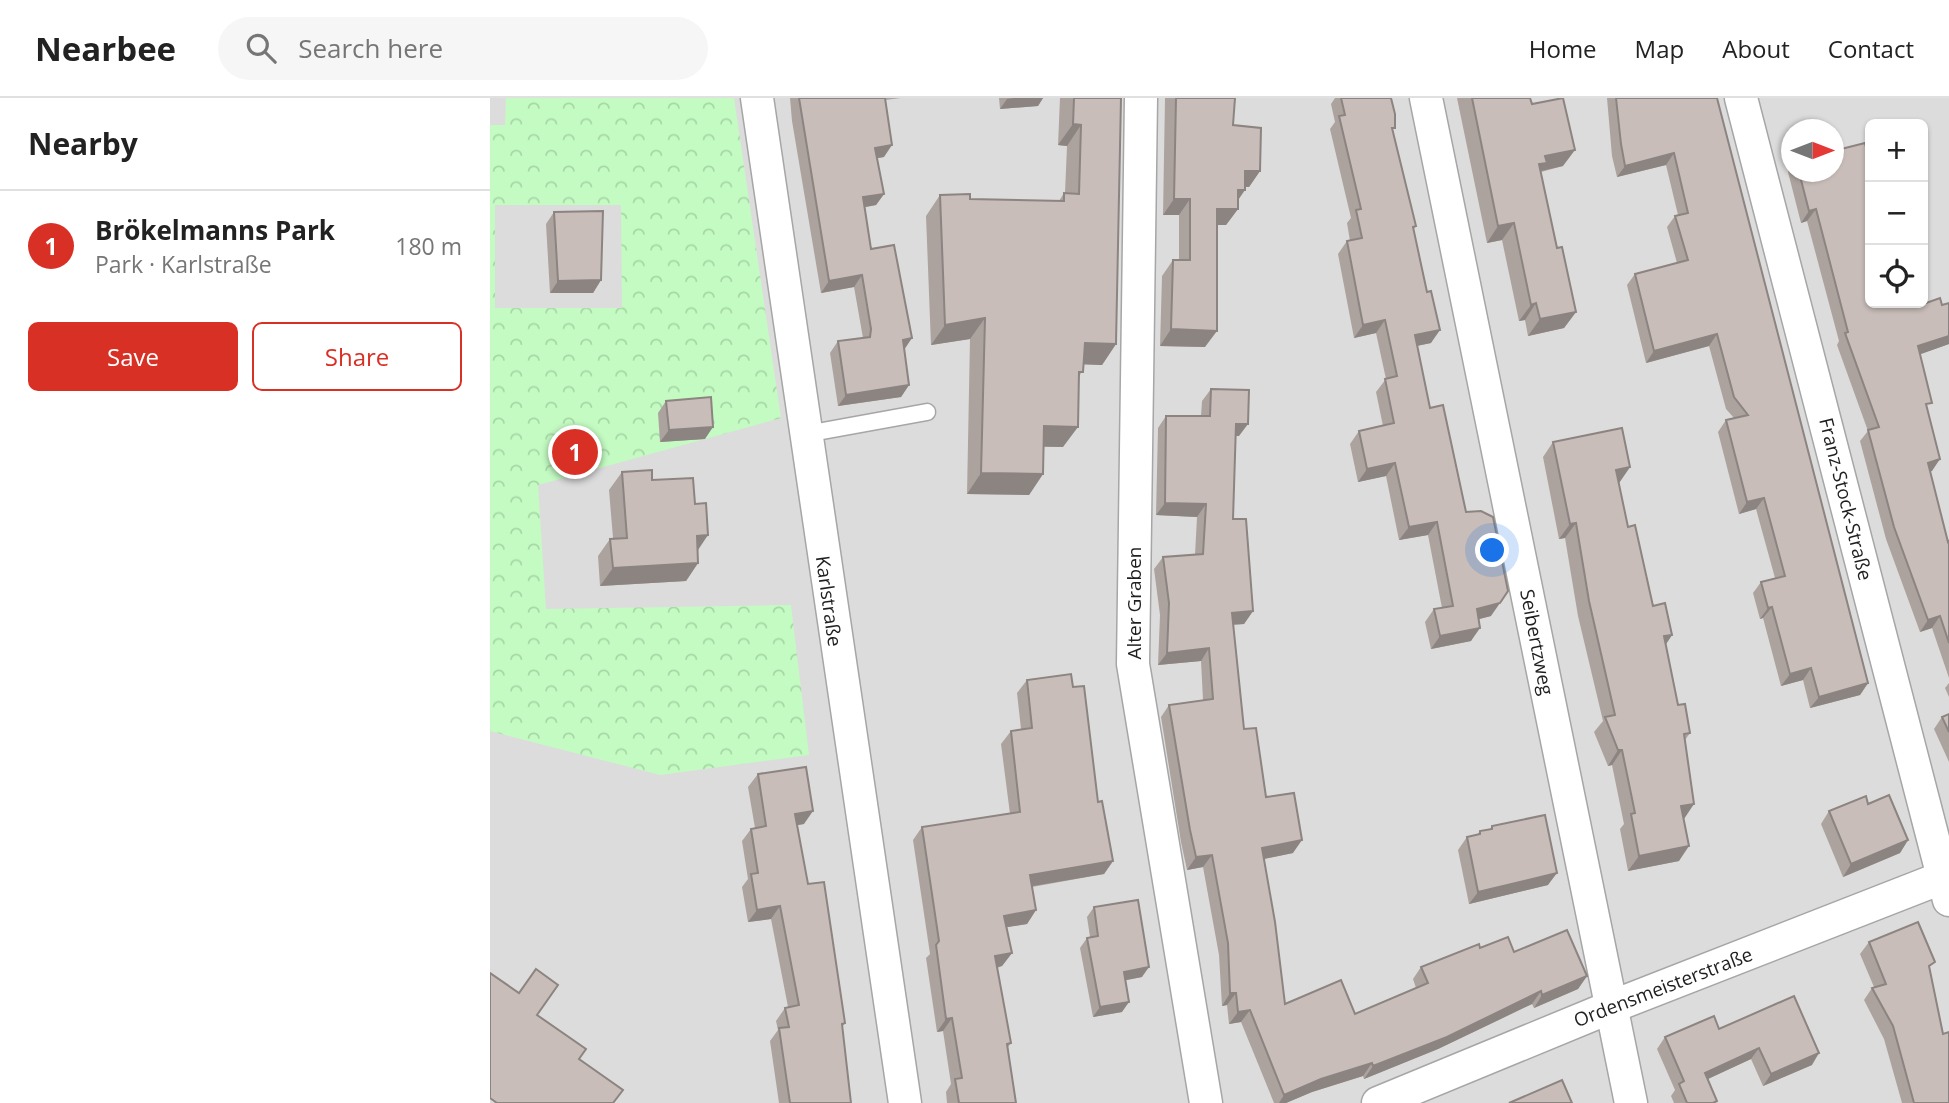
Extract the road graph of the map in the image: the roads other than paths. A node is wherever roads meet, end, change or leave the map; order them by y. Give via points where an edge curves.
1 (757, 98) edge
2 (1140, 98) edge
3 (1426, 98) edge
4 (1741, 98) edge
5 (928, 412) dead end
6 (806, 434) junction
7 (1947, 884) edge
8 (1611, 1007) junction
9 (1384, 1102) edge
10 (905, 1103) edge
11 (1206, 1103) edge
12 (1631, 1103) edge

1 - 6 street, Karlstraße
2 - 11 street, Alter Graben via 1133,664
3 - 8 street, Seibertzweg
4 - 7 street, Franz-Stock-Straße
5 - 6 lane
6 - 10 street, Karlstraße
7 - 8 street, Ordensmeisterstraße
8 - 9 street, Ordensmeisterstraße
8 - 12 street, Seibertzweg

